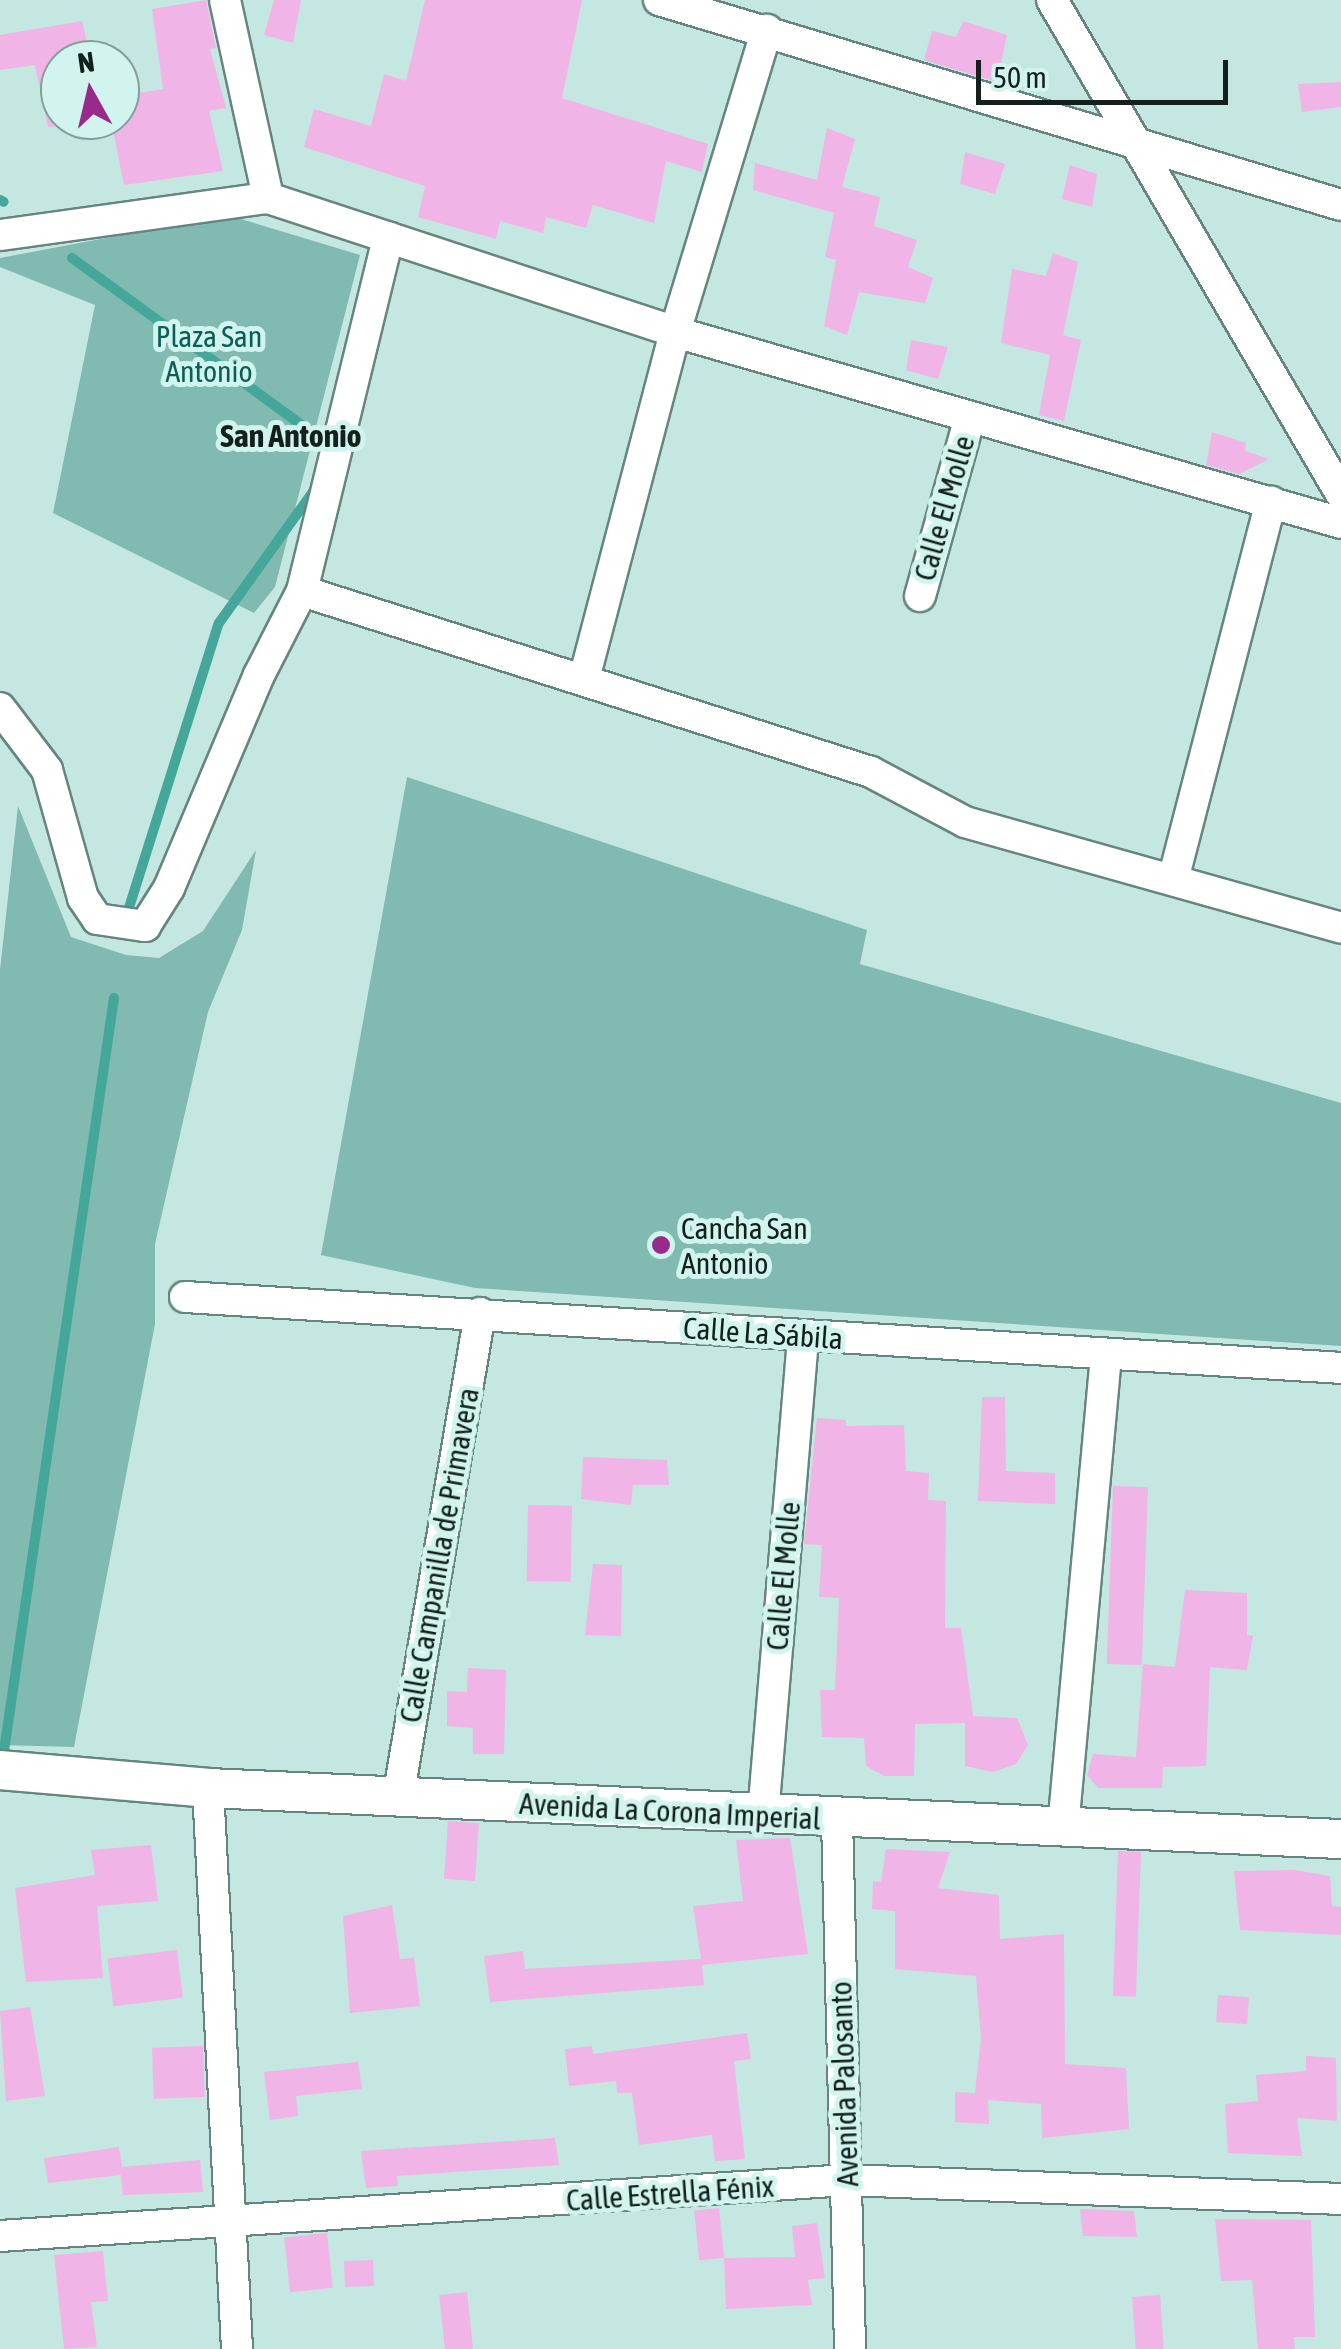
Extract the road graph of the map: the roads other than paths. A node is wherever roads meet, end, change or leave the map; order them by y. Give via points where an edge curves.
1 (225, 0) edge
2 (658, 0) edge
3 (1052, 0) edge
4 (768, 30) junction
5 (1136, 146) junction
6 (268, 198) junction
7 (1341, 205) edge
8 (0, 235) edge
9 (388, 237) junction
10 (674, 332) junction
11 (969, 420) junction
12 (1341, 494) edge
13 (1271, 501) junction
14 (1341, 523) edge
15 (302, 591) junction
16 (920, 596) dead end
17 (584, 678) junction
18 (0, 708) edge
19 (1173, 880) junction
20 (1341, 928) edge
21 (184, 1298) dead end
22 (480, 1313) junction
23 (803, 1337) junction
24 (1106, 1354) junction
25 (1341, 1368) edge
26 (0, 1770) edge
27 (208, 1788) junction
28 (398, 1798) junction
29 (763, 1815) junction
30 (837, 1819) junction
31 (1063, 1828) junction
32 (1341, 1839) edge
33 (847, 2180) junction
34 (1341, 2199) edge
35 (232, 2224) junction
36 (0, 2236) edge
37 (237, 2349) edge
38 (850, 2349) edge

1 - 6 street
2 - 4 street
3 - 5 street
4 - 5 street
4 - 10 street
5 - 7 street
5 - 12 street
6 - 8 street
6 - 9 street
9 - 10 street
9 - 15 street
10 - 11 street
10 - 17 street
11 - 13 street
11 - 16 street, Calle El Molle
13 - 14 street
13 - 19 street
15 - 17 street
15 - 18 street via 259,674 169,888 145,926 97,920 84,898 46,770
17 - 19 street via 871,772 965,822
19 - 20 street
21 - 22 street, Calle La Sábila
22 - 23 street, Calle La Sábila
22 - 28 street, Calle Campanilla de Primavera
23 - 24 street, Calle La Sábila
23 - 29 street, Calle El Molle
24 - 25 street, Calle La Sábila
24 - 31 street
26 - 27 street, Avenida La Corona Imperial
27 - 28 street, Avenida La Corona Imperial
27 - 35 street
28 - 29 street, Avenida La Corona Imperial
29 - 30 street, Avenida La Corona Imperial
30 - 31 street, Avenida La Corona Imperial
30 - 33 street, Avenida Palosanto
31 - 32 street, Avenida La Corona Imperial
33 - 34 street, Calle Estrella Fénix
33 - 35 street, Calle Estrella Fénix
33 - 38 street, Avenida Palosanto
35 - 36 street, Calle Estrella Fénix
35 - 37 street

